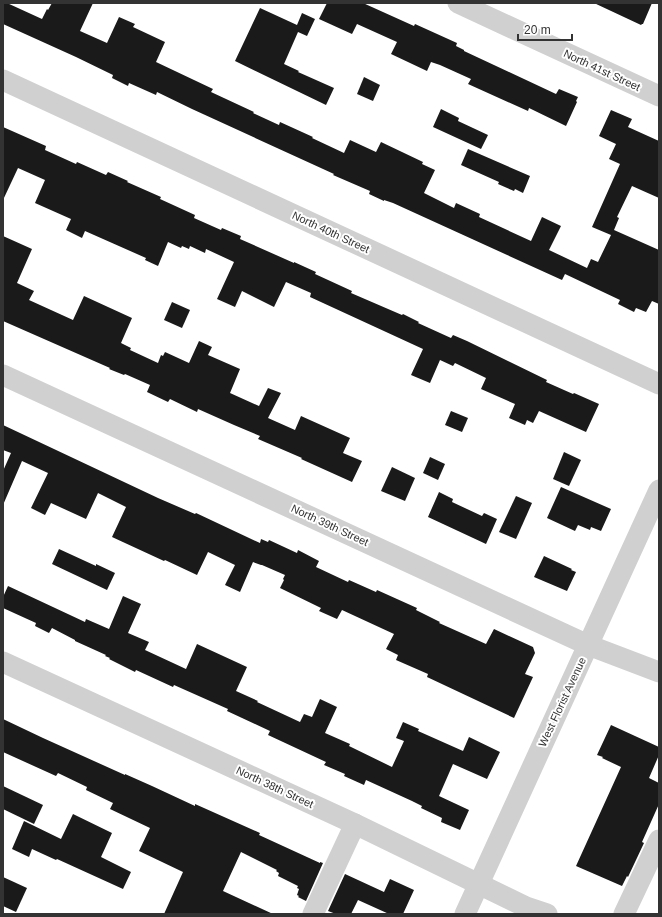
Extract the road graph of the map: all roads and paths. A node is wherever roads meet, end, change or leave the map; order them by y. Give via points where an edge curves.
1 (458, 3) edge
2 (3, 80) edge
3 (659, 96) edge
4 (3, 375) edge
5 (659, 384) edge
6 (659, 490) edge
7 (588, 645) junction
8 (3, 662) edge
9 (659, 672) edge
10 (355, 824) junction
11 (659, 840) edge
12 (478, 884) junction
13 (313, 914) edge
14 (464, 914) edge
15 (547, 914) edge
16 (624, 914) edge

1 - 3 street, North 41st Street
2 - 5 street, North 40th Street
4 - 7 street, North 39th Street
6 - 7 street, West Florist Avenue
7 - 9 street, North 39th Street
7 - 12 street, West Florist Avenue
8 - 10 street, North 38th Street
10 - 12 street, North 38th Street
10 - 13 street
11 - 16 street
12 - 14 street, West Florist Avenue
12 - 15 street, North 38th Street

